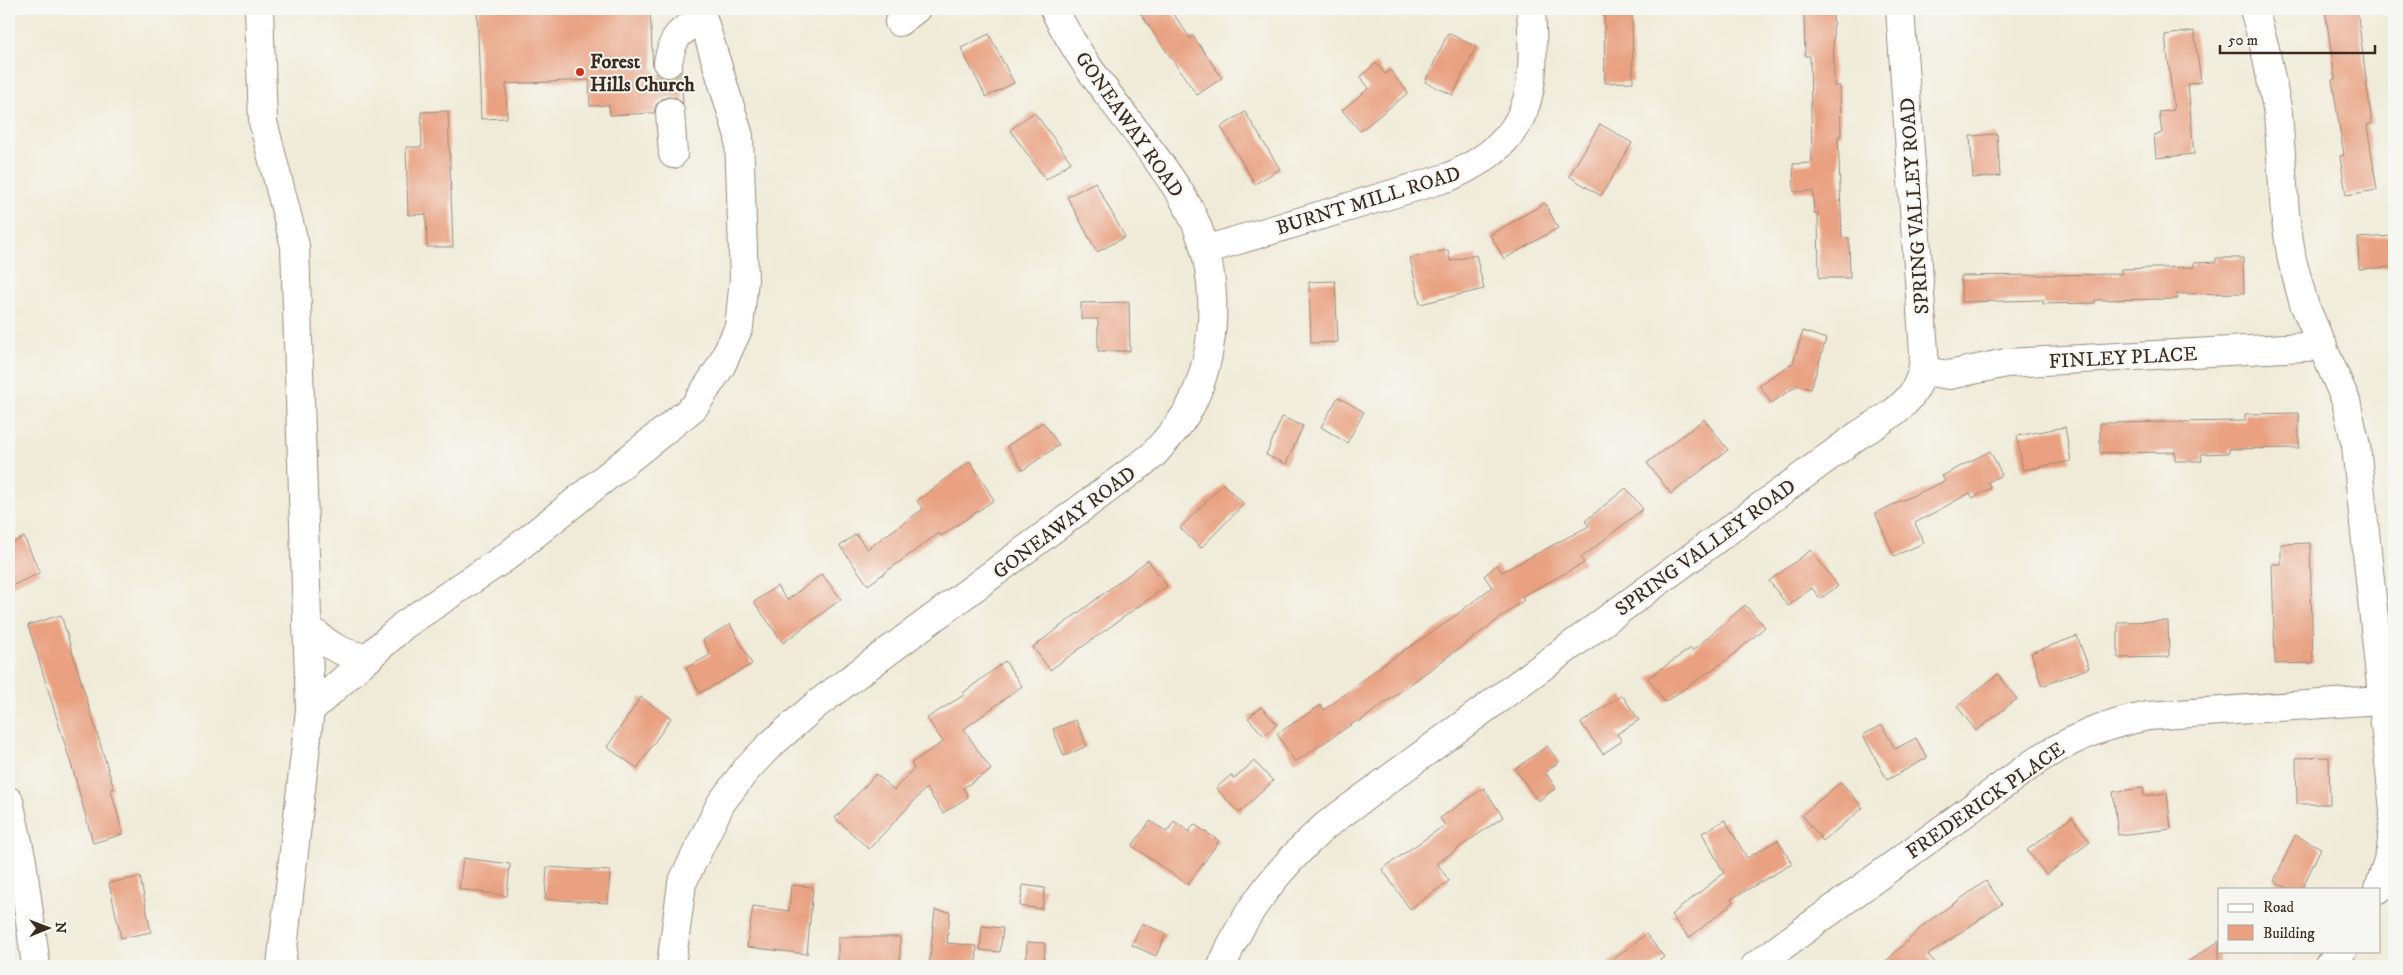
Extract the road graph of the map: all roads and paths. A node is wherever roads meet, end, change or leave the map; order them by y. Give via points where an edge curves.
1 (259, 9) edge
2 (1054, 9) edge
3 (1531, 9) edge
4 (1900, 9) edge
5 (2254, 9) edge
6 (702, 14) edge
7 (668, 63) tunnel mouth
8 (670, 112) tunnel mouth
9 (673, 154) dead end
10 (1205, 250) junction
11 (2323, 346) junction
12 (1924, 371) junction
13 (306, 626) junction
14 (369, 658) junction
15 (2389, 699) edge
16 (310, 710) junction
17 (9, 801) edge
18 (2394, 812) edge
19 (2379, 888) edge
20 (2341, 952) edge
21 (36, 966) edge
22 (281, 966) edge
23 (672, 966) edge
24 (1222, 966) edge
25 (1755, 966) edge
26 (2328, 966) edge

1 - 13 street via 263,122 296,246
2 - 10 street, GONEAWAY ROAD via 1087,66 1181,194
3 - 10 street, BURNT MILL ROAD via 1534,57 1530,95 1511,133 1492,153 1450,177
4 - 12 street, SPRING VALLEY ROAD
5 - 11 street via 2278,113 2285,214 2292,260 2304,304
6 - 7 street via 672,41
6 - 14 street via 739,136 744,279 739,327 721,366 694,407 506,557 404,625
8 - 9 street
10 - 23 street, GONEAWAY ROAD via 1213,306 1211,336 1201,379 1176,429 1152,456 817,704 746,770 721,803 682,883
11 - 12 street, FINLEY PLACE via 2006,363 1949,375
11 - 15 street via 2346,401 2356,446
12 - 24 street, SPRING VALLEY ROAD via 1915,390 1900,409 1848,442 1325,826 1268,884 1233,939
13 - 14 street via 337,650
13 - 16 street
14 - 16 street
15 - 18 street
15 - 25 street, FREDERICK PLACE via 2148,716 2110,724 2073,739 2039,759
16 - 22 street
17 - 21 street via 22,861
18 - 19 street via 2390,850
20 - 26 street

